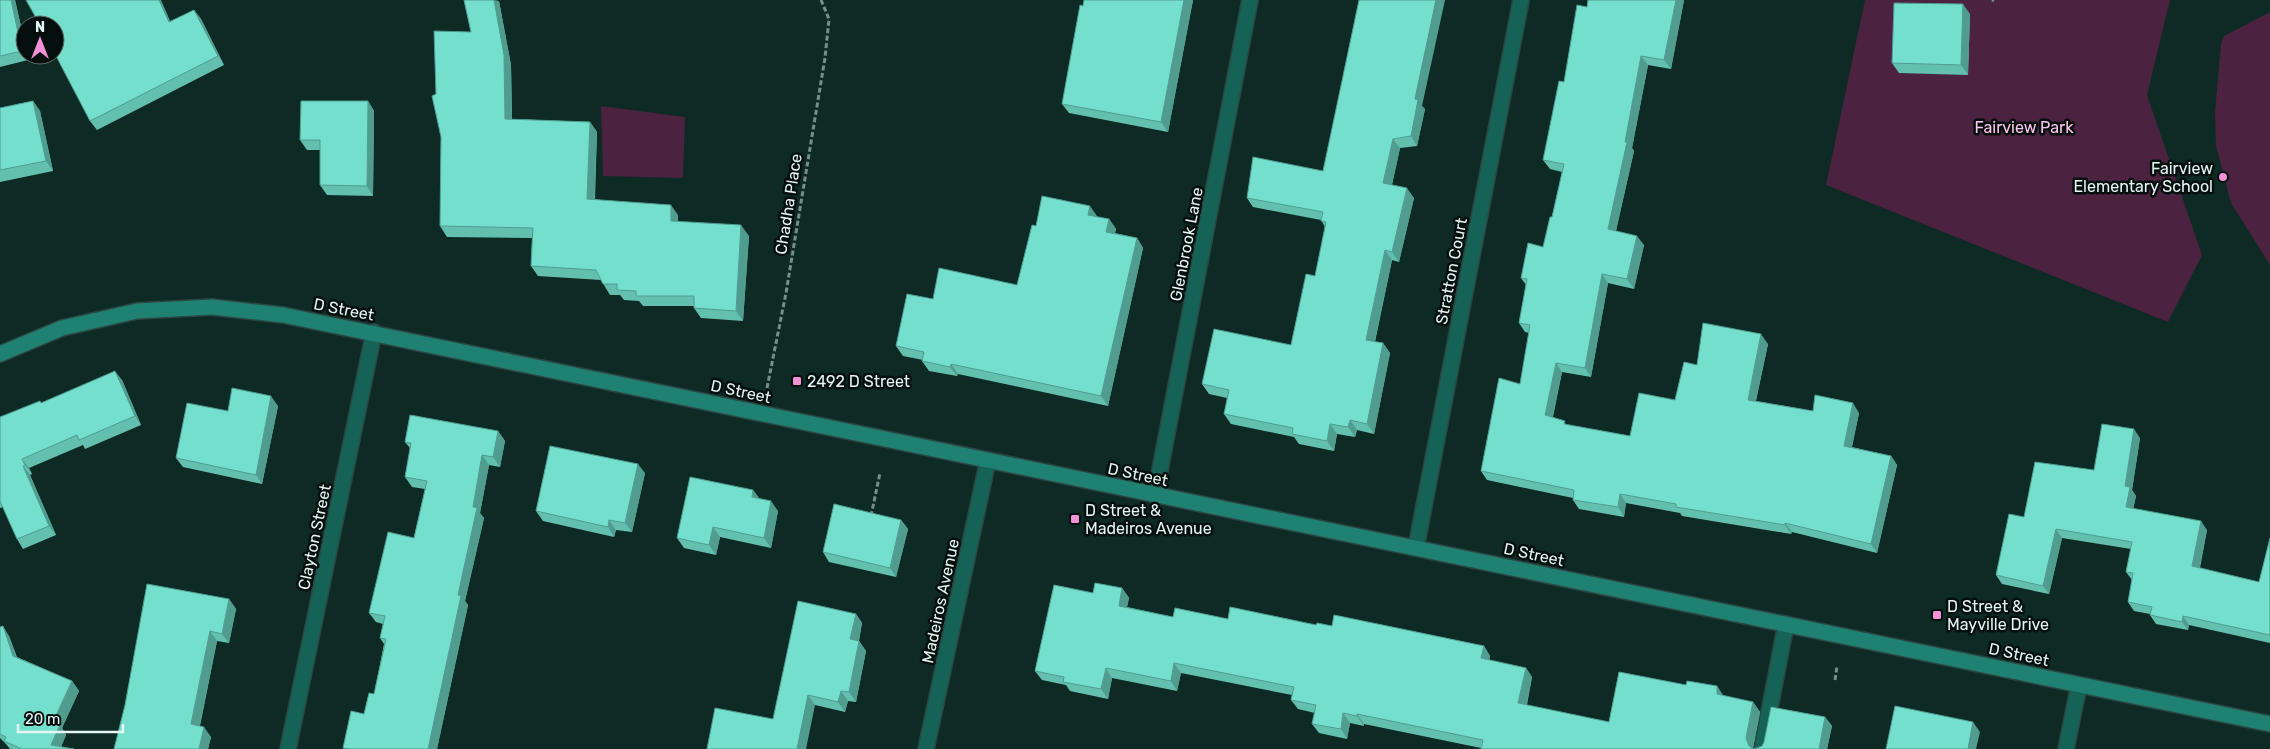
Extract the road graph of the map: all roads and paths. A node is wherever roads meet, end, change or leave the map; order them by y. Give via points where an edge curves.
1 (821, 0) edge
2 (1250, 0) edge
3 (1521, 0) edge
4 (374, 332) junction
5 (0, 354) edge
6 (762, 413) junction
7 (988, 460) junction
8 (880, 473) dead end
9 (1156, 496) junction
10 (871, 517) edge
11 (1416, 548) junction
12 (1786, 624) junction
13 (1837, 666) dead end
14 (1835, 680) dead end
15 (2079, 685) junction
16 (2270, 724) edge
17 (288, 749) edge
18 (926, 749) edge
19 (1762, 749) edge
20 (2066, 749) edge

1 - 6 path, Chadha Place via 829,19 825,58
2 - 9 street, Glenbrook Lane
3 - 11 street, Stratton Court
4 - 5 main road, D Street via 283,315 212,307 156,310 62,328
4 - 6 main road, D Street
4 - 17 street, Clayton Street
6 - 7 main road, D Street
7 - 9 main road, D Street
7 - 18 street, Madeiros Avenue
8 - 10 path
9 - 11 main road, D Street
11 - 12 main road, D Street
12 - 15 main road, D Street
12 - 19 street
13 - 14 path
15 - 16 main road, D Street
15 - 20 street

